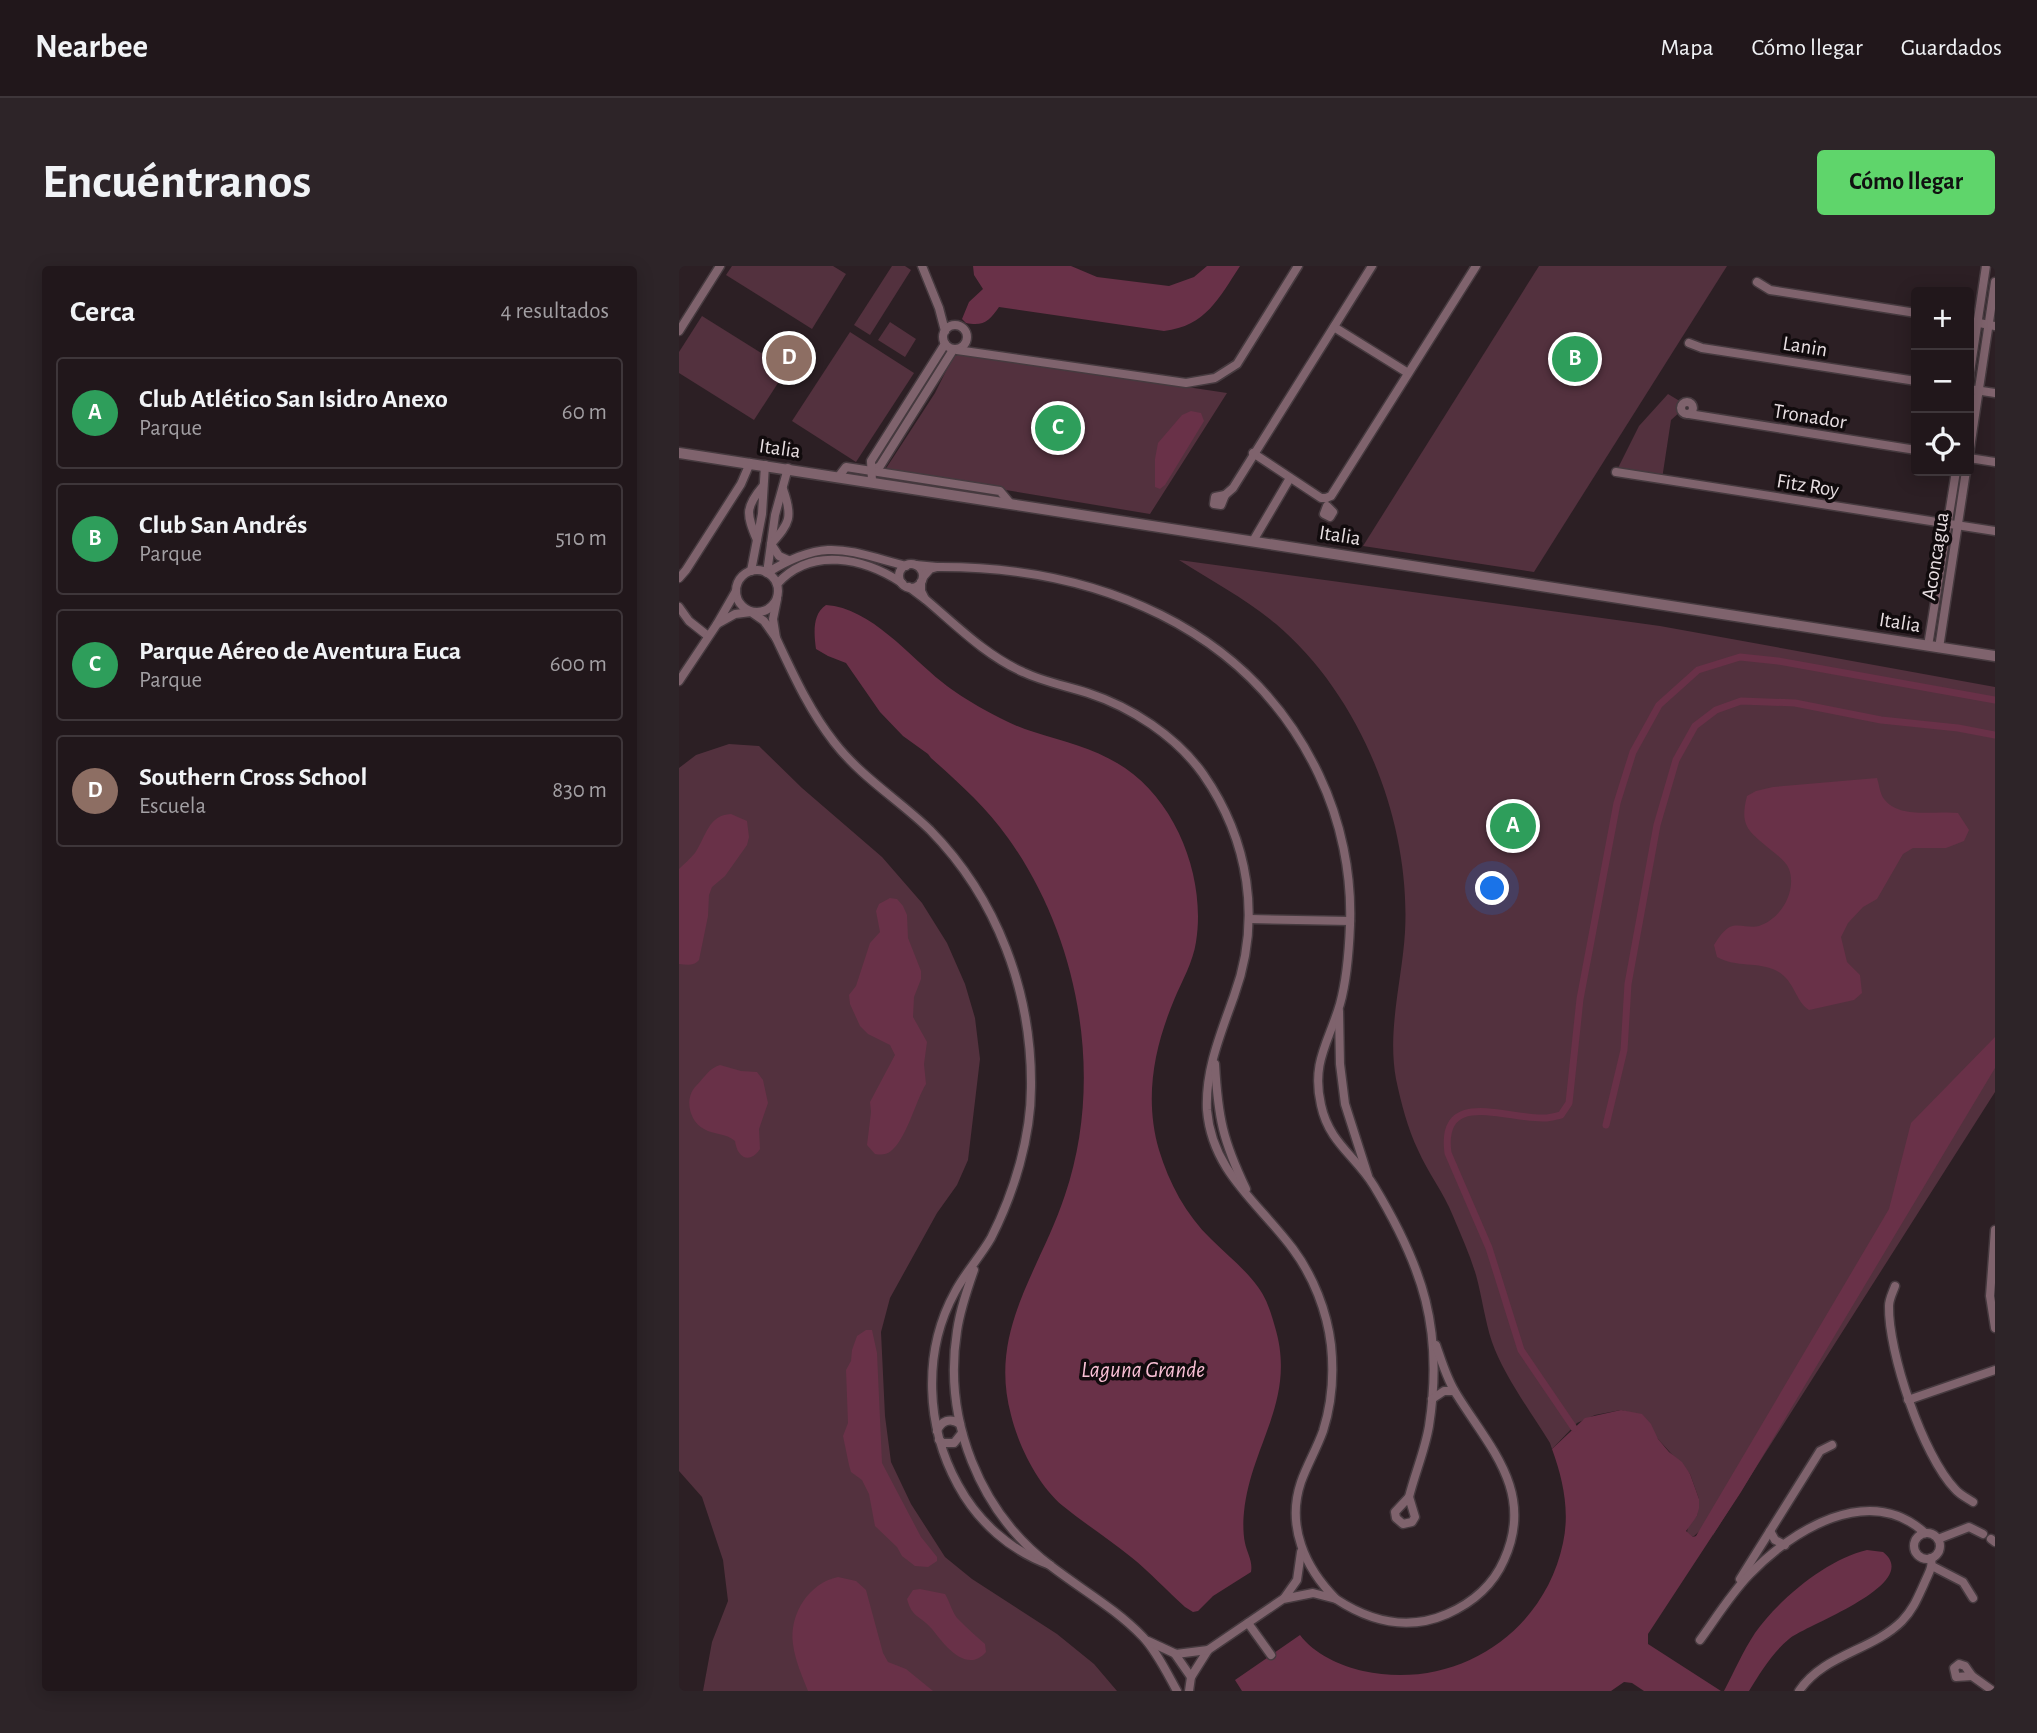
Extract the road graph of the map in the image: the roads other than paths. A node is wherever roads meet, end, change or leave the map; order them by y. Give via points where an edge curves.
1 (720, 266) edge
2 (922, 266) edge
3 (1298, 266) edge
4 (1372, 266) edge
5 (1986, 266) edge
6 (1472, 268) edge
7 (1757, 282) dead end
8 (1995, 282) edge
9 (939, 308) junction
10 (1911, 312) edge
11 (1974, 318) edge
12 (957, 325) junction
13 (1991, 325) edge
14 (1334, 327) junction
15 (679, 331) edge
16 (945, 331) junction
17 (967, 339) junction
18 (1689, 343) dead end
19 (945, 344) junction
20 (955, 350) junction
21 (983, 352) junction
22 (1408, 373) junction
23 (1911, 380) edge
24 (1974, 386) edge
25 (917, 389) junction
26 (1974, 390) edge
27 (1995, 393) edge
28 (925, 395) junction
29 (1693, 413) dead end
30 (1911, 449) edge
31 (679, 453) edge
32 (1253, 453) junction
33 (1974, 457) edge
34 (1995, 462) edge
35 (750, 463) junction
36 (765, 465) junction
37 (788, 468) junction
38 (873, 470) junction
39 (1616, 472) dead end
40 (1955, 476) edge
41 (1965, 476) edge
42 (839, 477) junction
43 (1290, 478) junction
44 (872, 481) junction
45 (764, 486) junction
46 (783, 489) junction
47 (1225, 495) dead end
48 (1010, 503) junction
49 (1947, 524) junction
50 (1958, 526) junction
51 (1995, 531) edge
52 (1252, 541) junction
53 (758, 542) junction
54 (771, 544) junction
55 (788, 560) junction
56 (910, 565) junction
57 (1941, 565) junction
58 (1951, 566) junction
59 (937, 567) junction
60 (751, 571) junction
61 (767, 573) junction
62 (679, 578) edge
63 (922, 580) junction
64 (777, 584) junction
65 (905, 585) junction
66 (736, 591) junction
67 (777, 598) junction
68 (925, 598) junction
69 (679, 607) edge
70 (751, 612) junction
71 (717, 624) junction
72 (708, 636) junction
73 (776, 638) junction
74 (1933, 647) junction
75 (1995, 656) edge
76 (679, 681) edge
77 (1250, 919) junction
78 (1350, 921) junction
79 (1339, 1006) junction
80 (1324, 1045) junction
81 (1339, 1046) junction
82 (1357, 1144) junction
83 (1344, 1151) junction
84 (1369, 1179) junction
85 (1995, 1230) edge
86 (976, 1264) junction
87 (1895, 1286) dead end
88 (942, 1324) junction
89 (957, 1328) junction
90 (1995, 1328) edge
91 (1434, 1339) junction
92 (1995, 1370) edge
93 (1454, 1391) junction
94 (1432, 1399) junction
95 (1908, 1400) junction
96 (960, 1424) junction
97 (962, 1433) junction
98 (938, 1435) junction
99 (1832, 1445) dead end
100 (1409, 1497) dead end
101 (1973, 1502) dead end
102 (1006, 1520) junction
103 (993, 1531) junction
104 (1770, 1531) junction
105 (1925, 1533) junction
106 (1990, 1538) edge
107 (1938, 1539) junction
108 (1785, 1545) junction
109 (1301, 1549) junction
110 (1932, 1562) junction
111 (1050, 1565) junction
112 (1311, 1567) junction
113 (1299, 1574) junction
114 (1321, 1582) junction
115 (1313, 1592) junction
116 (1730, 1597) junction
117 (1973, 1598) dead end
118 (1283, 1599) junction
119 (1336, 1599) junction
120 (1248, 1623) junction
121 (1145, 1639) junction
122 (1700, 1640) dead end
123 (1208, 1650) junction
124 (1176, 1654) junction
125 (1271, 1655) dead end
126 (1160, 1662) junction
127 (1972, 1676) dead end
128 (1189, 1683) edge
129 (1176, 1690) edge
130 (1799, 1691) edge
131 (1993, 1691) edge

1 - 15 street
2 - 9 street
3 - 21 street via 1237,364 1215,378 1186,383
4 - 14 street
5 - 11 street
6 - 22 street
7 - 10 street via 1770,290
8 - 13 street
9 - 12 street
9 - 16 street
12 - 16 street
12 - 17 street via 966,331
13 - 24 street
14 - 22 street
14 - 32 street
16 - 19 street
17 - 20 street
17 - 21 street
18 - 23 street, Lanin
19 - 20 street
19 - 25 street
20 - 21 street
20 - 28 street
22 - 43 street via 1326,502
25 - 28 street
25 - 38 street via 871,461
26 - 27 street
28 - 38 street
29 - 30 street, Tronador
31 - 35 street, Italia
32 - 43 street
32 - 47 street
33 - 34 street
35 - 36 street, Italia
35 - 62 street
36 - 37 street, Italia
36 - 45 street
37 - 42 street, Italia
37 - 46 street
38 - 42 street via 846,467
38 - 44 street
38 - 48 street via 1000,491
39 - 49 street, Fitz Roy
40 - 49 street, Aconcagua
41 - 50 street, Aconcagua
42 - 44 street, Italia
43 - 52 street
44 - 48 street, Italia
45 - 53 street
45 - 53 street via 748,513
46 - 54 street
46 - 54 street via 789,517
48 - 52 street, Italia
49 - 50 street, Fitz Roy
49 - 57 street, Aconcagua
50 - 51 street, Fitz Roy
50 - 58 street, Aconcagua
52 - 74 street, Italia
53 - 60 street
54 - 55 street
54 - 61 street
55 - 56 street via 835,549
55 - 61 street
56 - 59 street
56 - 63 street via 920,568
56 - 65 street via 900,575
57 - 58 street
57 - 74 street, Aconcagua
58 - 74 street, Aconcagua
59 - 63 street
59 - 78 street via 1023,573 1093,588 1181,624 1233,661 1285,716 1324,785 1345,855
60 - 61 street
60 - 66 street via 740,579
61 - 64 street
63 - 65 street via 916,586
63 - 68 street
64 - 65 street via 792,570 831,559 869,565
64 - 67 street
65 - 68 street
66 - 70 street via 740,604
66 - 71 street
67 - 70 street via 770,609
67 - 73 street
68 - 77 street via 1006,664 1113,703 1177,745 1202,772 1233,828 1245,869
69 - 72 street
70 - 71 street
70 - 73 street
71 - 72 street
72 - 76 street
73 - 86 street via 806,700 836,744 930,830 971,881 1014,971 1026,1025 1030,1108 1013,1184
74 - 75 street, Italia
77 - 78 street
77 - 109 street via 1242,975 1215,1055 1220,1125 1249,1195 1304,1265 1331,1345 1328,1413 1297,1499
78 - 79 street
79 - 80 street
79 - 81 street
80 - 81 street via 1333,1042
80 - 83 street via 1318,1078 1320,1101 1327,1125
81 - 82 street via 1345,1104
82 - 83 street via 1352,1152
82 - 84 street
83 - 84 street
84 - 91 street via 1412,1258
85 - 90 street via 1990,1296
86 - 88 street via 955,1292
86 - 89 street
87 - 95 street via 1889,1306
88 - 89 street via 949,1322
88 - 98 street via 932,1378
89 - 96 street via 954,1372
91 - 93 street
91 - 94 street
92 - 95 street
93 - 94 street
93 - 119 street via 1499,1459 1511,1488 1514,1528 1501,1567 1472,1600 1449,1614 1419,1623 1370,1618
94 - 100 street
95 - 101 street via 1952,1485
96 - 97 street
96 - 98 street via 946,1421
97 - 98 street via 954,1443 943,1443
97 - 102 street via 987,1494
98 - 103 street via 961,1492
99 - 104 street via 1820,1451
102 - 103 street via 1002,1530
102 - 111 street
103 - 111 street via 1023,1553
104 - 108 street
104 - 116 street
105 - 107 street
105 - 108 street via 1900,1516 1855,1512 1814,1526
105 - 110 street via 1917,1537 1915,1549
106 - 107 street via 1969,1527
107 - 110 street via 1939,1550
108 - 116 street
109 - 112 street
109 - 113 street
110 - 117 street via 1963,1582
110 - 130 street via 1917,1602 1902,1621 1824,1665
111 - 121 street via 1098,1597
112 - 113 street
112 - 114 street
113 - 115 street
113 - 118 street
114 - 115 street via 1321,1588
114 - 119 street
115 - 118 street
115 - 119 street
116 - 122 street
118 - 120 street
120 - 123 street
120 - 125 street
121 - 124 street
121 - 126 street
123 - 124 street
123 - 128 street
124 - 126 street via 1164,1656
124 - 128 street
126 - 129 street
127 - 131 street
128 - 129 street

